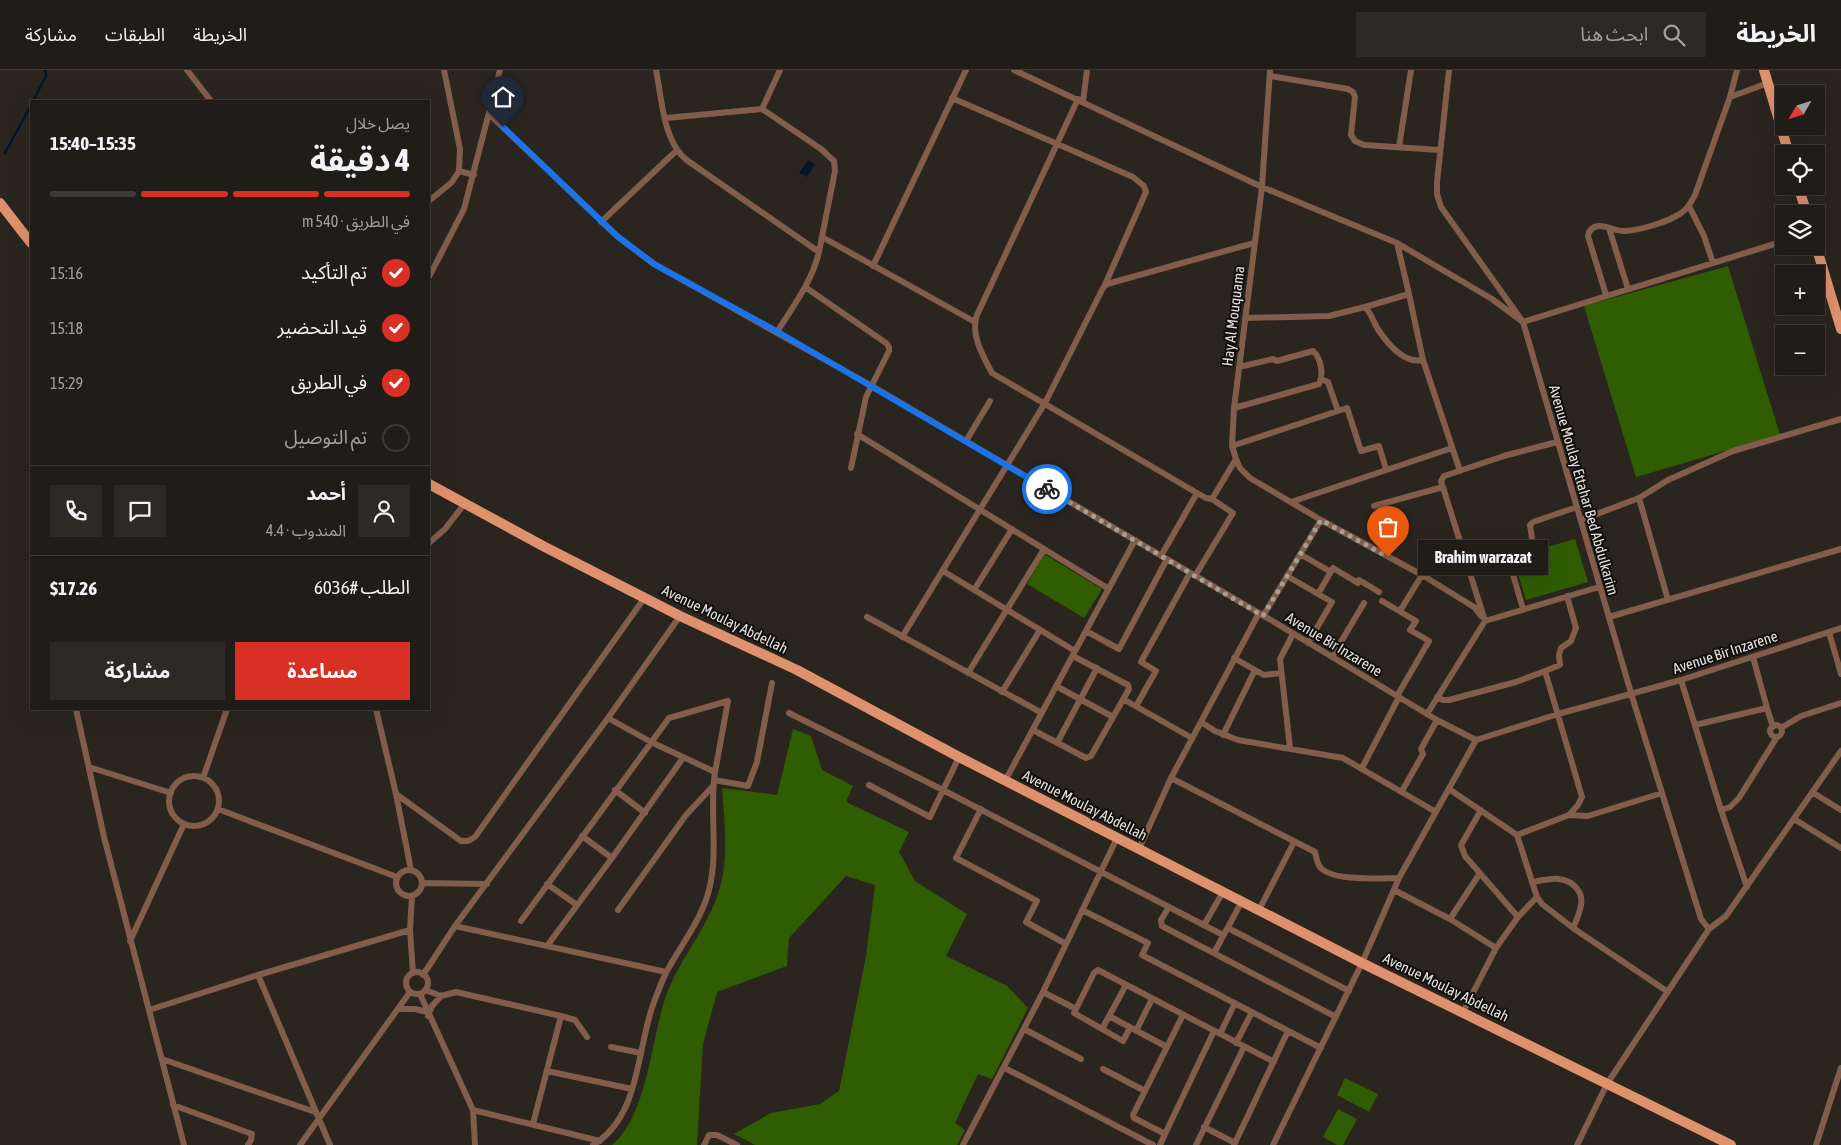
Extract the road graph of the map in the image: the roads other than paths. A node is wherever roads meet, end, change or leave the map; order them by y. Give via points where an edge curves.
1 (187, 70) edge
2 (444, 70) edge
3 (500, 70) edge
4 (656, 70) edge
5 (780, 70) edge
6 (966, 70) edge
7 (1014, 70) edge
8 (1086, 70) edge
9 (1411, 70) edge
10 (1449, 70) edge
11 (1737, 70) edge
12 (1764, 70) edge
13 (1270, 73) edge
14 (1768, 83) junction
15 (1730, 97) junction
16 (952, 98) junction
17 (210, 100) edge
18 (1081, 100) junction
19 (762, 109) junction
20 (489, 114) junction
21 (666, 118) junction
22 (1057, 144) junction
23 (1786, 145) edge
24 (1399, 148) junction
25 (1440, 150) junction
26 (676, 151) junction
27 (459, 171) junction
28 (474, 175) junction
29 (1262, 187) junction
30 (430, 200) edge
31 (0, 203) edge
32 (1689, 206) junction
33 (601, 222) junction
34 (1609, 228) junction
35 (822, 238) junction
36 (30, 241) edge
37 (1254, 243) junction
38 (1397, 243) junction
39 (1775, 244) edge
40 (819, 252) junction
41 (1819, 255) edge
42 (1713, 263) junction
43 (873, 266) junction
44 (430, 275) edge
45 (805, 287) junction
46 (1103, 288) junction
47 (1628, 289) junction
48 (1409, 294) junction
49 (1606, 295) junction
50 (1365, 307) junction
51 (1246, 318) junction
52 (975, 322) junction
53 (1523, 322) junction
54 (1841, 329) edge
55 (778, 332) junction
56 (1423, 360) junction
57 (1239, 367) junction
58 (1321, 379) junction
59 (872, 386) junction
60 (990, 401) dead end
61 (1045, 403) junction
62 (1234, 408) junction
63 (1338, 411) junction
64 (1841, 419) edge
65 (857, 434) junction
66 (966, 441) junction
67 (1557, 442) junction
68 (1232, 446) junction
69 (1452, 448) junction
70 (1236, 459) junction
71 (1007, 466) junction
72 (851, 468) dead end
73 (1386, 469) junction
74 (1460, 471) junction
75 (430, 484) edge
76 (1443, 488) junction
77 (1198, 493) junction
78 (1639, 498) junction
79 (1212, 499) junction
80 (466, 502) junction
81 (1291, 502) junction
82 (1374, 506) dead end
83 (1577, 507) junction
84 (980, 510) junction
85 (1321, 520) junction
86 (1581, 520) junction
87 (1012, 529) junction
88 (1135, 540) junction
89 (430, 542) edge
90 (1044, 549) junction
91 (1841, 549) edge
92 (1300, 554) junction
93 (1164, 558) junction
94 (1465, 563) junction
95 (942, 571) junction
96 (1331, 572) junction
97 (1193, 574) junction
98 (1422, 575) junction
99 (1287, 576) junction
100 (1599, 587) junction
101 (1109, 589) junction
102 (974, 590) junction
103 (1380, 592) dead end
104 (1318, 594) junction
105 (1567, 596) junction
106 (645, 597) junction
107 (1668, 600) junction
108 (1382, 601) dead end
109 (1364, 603) dead end
110 (1523, 609) junction
111 (1006, 610) junction
112 (1400, 612) junction
113 (1261, 615) junction
114 (680, 616) junction
115 (866, 617) dead end
116 (1609, 617) junction
117 (1485, 621) junction
118 (1841, 628) edge
119 (1040, 630) junction
120 (1086, 631) junction
121 (1828, 632) junction
122 (1293, 634) junction
123 (902, 637) junction
124 (1308, 643) junction
125 (1074, 654) junction
126 (1332, 657) junction
127 (1752, 657) junction
128 (1234, 658) junction
129 (1097, 668) junction
130 (1255, 670) junction
131 (1545, 671) junction
132 (968, 673) junction
133 (1281, 673) junction
134 (1841, 674) edge
135 (1681, 680) junction
136 (772, 683) dead end
137 (1056, 686) junction
138 (1002, 692) junction
139 (1630, 693) junction
140 (1398, 697) junction
141 (1437, 697) junction
142 (1080, 699) junction
143 (1123, 699) junction
144 (1841, 703) edge
145 (1136, 706) junction
146 (1767, 708) junction
147 (76, 710) edge
148 (227, 710) edge
149 (376, 710) edge
150 (789, 713) dead end
151 (1042, 713) junction
152 (1427, 714) junction
153 (1558, 714) junction
154 (1113, 717) junction
155 (608, 718) junction
156 (1437, 720) junction
157 (1200, 722) junction
158 (1695, 725) junction
159 (1772, 727) junction
160 (1781, 728) junction
161 (1033, 730) junction
162 (1223, 735) junction
163 (1777, 737) junction
164 (1192, 738) junction
165 (1476, 740) junction
166 (651, 742) junction
167 (1057, 743) junction
168 (1290, 748) junction
169 (1841, 751) edge
170 (683, 758) junction
171 (959, 758) junction
172 (89, 767) junction
173 (1362, 768) junction
174 (715, 772) junction
175 (203, 778) junction
176 (1172, 778) junction
177 (1005, 781) junction
178 (713, 783) junction
179 (869, 785) dead end
180 (1449, 789) junction
181 (615, 790) junction
182 (943, 790) junction
183 (1402, 791) junction
184 (1812, 792) junction
185 (171, 793) junction
186 (1662, 793) junction
187 (396, 794) junction
188 (218, 809) junction
189 (981, 810) junction
190 (1481, 810) junction
191 (1721, 810) junction
192 (1841, 810) edge
193 (1436, 812) junction
194 (645, 813) junction
195 (1569, 815) junction
196 (1794, 819) junction
197 (184, 824) junction
198 (1517, 835) junction
199 (582, 836) junction
200 (1117, 838) junction
201 (1294, 842) junction
202 (1841, 848) edge
203 (1139, 849) junction
204 (612, 858) junction
205 (412, 870) junction
206 (1101, 871) junction
207 (1480, 873) junction
208 (397, 877) junction
209 (1399, 878) junction
210 (422, 882) junction
211 (1533, 882) junction
212 (486, 884) junction
213 (547, 884) junction
214 (1747, 887) junction
215 (1394, 890) junction
216 (1223, 892) junction
217 (412, 896) junction
218 (1537, 897) junction
219 (1242, 902) junction
220 (578, 905) junction
221 (1169, 907) junction
222 (618, 910) dead end
223 (1082, 910) junction
224 (1259, 910) junction
225 (1518, 917) junction
226 (1450, 919) junction
227 (521, 921) dead end
228 (1204, 925) junction
229 (455, 926) junction
230 (1228, 928) junction
231 (1573, 928) junction
232 (1710, 929) junction
233 (410, 930) junction
234 (1224, 935) junction
235 (130, 940) junction
236 (1066, 944) junction
237 (547, 946) junction
238 (1496, 948) junction
239 (1214, 953) junction
240 (1362, 963) junction
241 (666, 972) junction
242 (413, 973) junction
243 (423, 974) junction
244 (258, 975) junction
245 (1126, 984) junction
246 (1349, 991) junction
247 (410, 992) junction
248 (423, 992) junction
249 (1043, 992) junction
250 (1668, 992) junction
251 (441, 996) junction
252 (1152, 998) junction
253 (1235, 1003) junction
254 (398, 1009) junction
255 (1076, 1009) junction
256 (149, 1010) junction
257 (1252, 1012) junction
258 (1463, 1012) junction
259 (428, 1014) junction
260 (1183, 1014) junction
261 (561, 1016) junction
262 (1109, 1016) junction
263 (1336, 1017) junction
264 (1024, 1029) junction
265 (1102, 1029) junction
266 (1133, 1030) junction
267 (1288, 1031) junction
268 (1217, 1032) junction
269 (587, 1037) dead end
270 (1236, 1043) junction
271 (611, 1047) dead end
272 (1167, 1047) junction
273 (1244, 1047) junction
274 (1321, 1048) junction
275 (641, 1054) junction
276 (162, 1059) junction
277 (1082, 1059) dead end
278 (1274, 1062) junction
279 (1005, 1068) junction
280 (1841, 1068) edge
281 (1103, 1069) dead end
282 (547, 1071) junction
283 (1607, 1084) junction
284 (632, 1090) junction
285 (1145, 1091) junction
286 (173, 1105) junction
287 (473, 1110) junction
288 (315, 1112) junction
289 (319, 1120) junction
290 (534, 1124) junction
291 (1204, 1127) junction
292 (1165, 1134) junction
293 (596, 1143) edge
294 (1234, 1144) edge
295 (184, 1145) edge
296 (248, 1145) edge
297 (300, 1145) edge
298 (330, 1145) edge
299 (475, 1145) edge
300 (704, 1145) edge
301 (737, 1145) edge
302 (963, 1145) edge
303 (1151, 1145) edge
304 (1160, 1145) edge
305 (1196, 1145) edge
306 (1273, 1145) edge
307 (1577, 1145) edge
308 (1731, 1145) edge
309 (1816, 1145) edge

1 - 17 street
2 - 27 street via 460,149
3 - 20 street
4 - 21 street
5 - 19 street
6 - 16 street
7 - 18 street
8 - 18 street
9 - 24 street
10 - 25 street, Avenue Moulay Ettahar Bed Abdulkarim
11 - 15 street
12 - 14 main road
13 - 24 street via 1348,89 1355,96 1351,135 1356,141 1364,145
13 - 29 street, Hay Al Mouquama
14 - 15 street
14 - 23 main road
15 - 32 street
16 - 22 street
16 - 43 street
18 - 22 street
18 - 29 street
19 - 21 street
19 - 35 street via 834,161 836,171
20 - 28 street
20 - 33 street, Avenue Bir Inzarene
21 - 26 street
22 - 46 street via 1132,177 1144,186 1146,192
22 - 52 street
24 - 25 street
25 - 53 street, Avenue Moulay Ettahar Bed Abdulkarim via 1437,194 1441,207
26 - 33 street
26 - 40 street
27 - 28 street
27 - 30 street via 452,182
28 - 44 street via 464,208
29 - 37 street, Hay Al Mouquama
29 - 38 street
31 - 36 main road
32 - 34 street via 1681,214 1657,224 1624,231
32 - 42 street
33 - 55 street, Avenue Bir Inzarene via 654,264
34 - 47 street
34 - 49 street via 1597,226 1588,236
35 - 40 street
35 - 43 street
37 - 46 street via 1107,284
37 - 51 street, Hay Al Mouquama
38 - 48 street
38 - 53 street via 1492,299
39 - 42 street
40 - 45 street
41 - 54 main road
42 - 47 street
43 - 52 street
45 - 55 street
45 - 59 street via 889,347
46 - 61 street
47 - 49 street
48 - 50 street
48 - 56 street
49 - 53 street
50 - 51 street via 1329,316
50 - 56 street via 1396,350 1413,361
51 - 57 street, Hay Al Mouquama
52 - 61 street via 974,330 992,373
53 - 67 street, Avenue Moulay Ettahar Bed Abdulkarim
55 - 59 street, Avenue Bir Inzarene
56 - 69 street
57 - 58 street via 1313,351
57 - 62 street, Hay Al Mouquama
58 - 62 street via 1319,384
58 - 63 street via 1328,382
59 - 65 street
59 - 66 street, Avenue Bir Inzarene
60 - 66 street
61 - 71 street
61 - 77 street
62 - 68 street, Hay Al Mouquama
63 - 68 street
63 - 73 street via 1347,408 1361,451 1380,446
64 - 78 street via 1733,451 1668,480
65 - 72 street
65 - 84 street
66 - 71 street, Avenue Bir Inzarene
67 - 74 street
67 - 83 street, Avenue Moulay Ettahar Bed Abdulkarim
68 - 70 street, Hay Al Mouquama
69 - 73 street
69 - 74 street
70 - 79 street
70 - 81 street, Hay Al Mouquama via 1250,478
71 - 84 street
71 - 88 street, Avenue Bir Inzarene
73 - 81 street
74 - 76 street via 1444,476 1440,481
75 - 80 main road, Avenue Moulay Abdellah
76 - 82 street
76 - 94 street
77 - 79 street
77 - 93 street
78 - 86 street
78 - 107 street
79 - 97 street via 1233,512
80 - 89 street
80 - 106 main road, Avenue Moulay Abdellah via 543,546
81 - 85 street, Hay Al Mouquama
83 - 86 street, Avenue Moulay Ettahar Bed Abdulkarim
83 - 110 street via 1533,522 1530,525 1534,542 1509,554
84 - 87 street
84 - 95 street
85 - 92 street
85 - 98 street, Hay Al Mouquama
86 - 100 street, Avenue Moulay Ettahar Bed Abdulkarim
87 - 90 street
87 - 102 street
88 - 93 street, Avenue Bir Inzarene
88 - 101 street
90 - 101 street
90 - 111 street
91 - 107 street
92 - 96 street
92 - 99 street
93 - 97 street, Avenue Bir Inzarene
93 - 120 street via 1119,649
94 - 98 street
94 - 117 street
95 - 102 street
95 - 123 street
96 - 103 street via 1333,568
96 - 104 street
97 - 113 street, Avenue Bir Inzarene
97 - 145 street via 1141,662 1156,671
98 - 112 street
98 - 117 street, Hay Al Mouquama via 1474,607
99 - 104 street
99 - 113 street
100 - 105 street
100 - 116 street, Avenue Moulay Ettahar Bed Abdulkarim
101 - 120 street
102 - 111 street
104 - 124 street via 1332,602
105 - 110 street
105 - 131 street via 1576,628 1571,641 1561,648 1558,655 1560,666
106 - 114 main road, Avenue Moulay Abdellah
106 - 187 street via 475,837 461,841
107 - 116 street
108 - 112 street
109 - 126 street
110 - 117 street
111 - 119 street
111 - 132 street
112 - 140 street via 1416,621 1410,630 1429,641
113 - 122 street, Avenue Bir Inzarene
113 - 128 street
114 - 155 street
114 - 171 main road, Avenue Moulay Abdellah via 797,670
115 - 123 street
116 - 139 street, Avenue Moulay Ettahar Bed Abdulkarim
117 - 141 street
118 - 121 street, Avenue Bir Inzarene
119 - 125 street
119 - 138 street
120 - 125 street
121 - 127 street, Avenue Bir Inzarene
121 - 134 street
122 - 124 street, Avenue Bir Inzarene
122 - 133 street via 1280,659
123 - 132 street
124 - 126 street, Avenue Bir Inzarene
125 - 129 street
125 - 137 street
126 - 140 street, Avenue Bir Inzarene
127 - 135 street, Avenue Bir Inzarene
127 - 146 street
128 - 130 street
128 - 157 street
129 - 142 street
129 - 143 street via 1128,685
130 - 133 street via 1264,675
130 - 162 street
131 - 141 street via 1449,700
131 - 153 street
132 - 138 street
133 - 168 street
135 - 139 street, Avenue Bir Inzarene
135 - 158 street
136 - 178 street via 758,762 748,786
137 - 142 street
137 - 151 street
138 - 151 street
139 - 153 street, Avenue Bir Inzarene
139 - 186 street, Avenue Moulay Ettahar Bed Abdulkarim
140 - 152 street, Avenue Bir Inzarene
140 - 173 street
141 - 152 street
142 - 154 street
142 - 167 street
143 - 145 street
143 - 154 street
144 - 160 street via 1801,716
145 - 164 street
146 - 158 street
146 - 159 street
147 - 172 street
148 - 175 street
149 - 187 street
150 - 182 street
151 - 161 street
152 - 156 street, Avenue Bir Inzarene
153 - 165 street, Avenue Bir Inzarene
153 - 195 street via 1582,797
154 - 167 street via 1091,756 1086,758
155 - 166 street
155 - 212 street
156 - 165 street, Avenue Bir Inzarene
156 - 183 street
157 - 162 street
157 - 164 street
158 - 191 street
159 - 160 street via 1777,725
159 - 163 street via 1770,732
160 - 163 street via 1781,735
161 - 167 street
161 - 177 street
162 - 168 street
163 - 191 street via 1739,798
164 - 176 street
165 - 180 street
166 - 170 street
166 - 174 street via 669,718 728,701
166 - 181 street
168 - 173 street via 1343,758
169 - 184 street
170 - 174 street
170 - 194 street
171 - 177 main road, Avenue Moulay Abdellah
171 - 182 street
172 - 185 street
172 - 235 street
173 - 183 street
174 - 178 street
175 - 185 street via 184,779
175 - 188 street via 215,788 219,798
176 - 201 street
176 - 203 street
177 - 200 main road, Avenue Moulay Abdellah
178 - 222 street
178 - 241 street via 714,865 709,891
179 - 182 street via 930,817
180 - 190 street
180 - 193 street
181 - 194 street
181 - 199 street
182 - 189 street
183 - 193 street
184 - 192 street
184 - 196 street
185 - 197 street via 171,809
186 - 195 street via 1588,816
186 - 232 street, Avenue Moulay Ettahar Bed Abdulkarim via 1701,919
187 - 205 street
188 - 197 street via 204,824
188 - 208 street
189 - 206 street
189 - 236 street via 956,858 1036,901 1026,922
190 - 198 street
190 - 207 street via 1461,845 1465,856
191 - 214 street
193 - 209 street
194 - 204 street
195 - 198 street
196 - 202 street
196 - 214 street
197 - 235 street
198 - 211 street
199 - 204 street
199 - 213 street
200 - 203 main road, Avenue Moulay Abdellah
200 - 206 street
201 - 209 street via 1315,852 1319,866 1326,872 1344,876
201 - 224 street
203 - 216 main road, Avenue Moulay Abdellah
204 - 220 street
205 - 208 street via 403,871
205 - 210 street via 419,874
206 - 221 street
206 - 223 street
207 - 225 street
207 - 226 street
208 - 217 street via 398,890
209 - 215 street
210 - 212 street
210 - 217 street via 420,891
211 - 218 street
211 - 231 street via 1567,880 1577,888 1581,906
212 - 229 street
213 - 220 street
213 - 227 street
214 - 232 street via 1726,916
215 - 226 street
215 - 240 street
216 - 219 main road, Avenue Moulay Abdellah
216 - 228 street
217 - 233 street
218 - 225 street
218 - 231 street
219 - 224 main road, Avenue Moulay Abdellah
219 - 230 street
220 - 237 street
221 - 228 street
221 - 239 street via 1161,920 1162,926
223 - 236 street
223 - 253 street via 1148,943 1142,955
224 - 240 main road, Avenue Moulay Abdellah
225 - 238 street
226 - 238 street
228 - 234 street
229 - 237 street
229 - 243 street
230 - 234 street
230 - 246 street
231 - 250 street
232 - 250 street
233 - 242 street
233 - 244 street
234 - 239 street
235 - 256 street
236 - 249 street
237 - 241 street
238 - 258 street
239 - 263 street
240 - 246 street
240 - 258 main road, Avenue Moulay Abdellah
241 - 275 street via 653,1004
242 - 243 street
242 - 247 street via 406,980
243 - 248 street via 428,984
244 - 256 street
244 - 288 street
245 - 252 street
245 - 255 street via 1097,970
245 - 262 street
246 - 263 street
247 - 248 street
247 - 254 street
248 - 251 street
248 - 259 street
249 - 255 street
249 - 264 street
250 - 283 street
251 - 259 street
251 - 261 street via 456,992
252 - 260 street
252 - 266 street
253 - 257 street
253 - 268 street
254 - 259 street via 415,1009
254 - 289 street
255 - 265 street via 1074,1013
256 - 276 street
257 - 267 street
257 - 270 street
258 - 283 main road, Avenue Moulay Abdellah
259 - 287 street
260 - 268 street
260 - 272 street
261 - 269 street via 575,1020
261 - 282 street
262 - 265 street
262 - 266 street
263 - 274 street
264 - 277 street
264 - 279 street
265 - 266 street via 1123,1041
266 - 272 street
267 - 274 street
267 - 278 street
268 - 270 street
268 - 292 street
270 - 273 street
271 - 275 street
272 - 285 street
273 - 278 street
273 - 291 street
274 - 306 street
275 - 284 street
276 - 286 street
276 - 288 street
278 - 294 street
279 - 302 street
279 - 303 street
280 - 309 street
281 - 285 street
282 - 284 street
282 - 290 street
283 - 307 street
283 - 308 main road, Avenue Moulay Abdellah
284 - 293 street via 625,1112
285 - 292 street via 1133,1117
286 - 295 street
286 - 296 street via 252,1134
287 - 290 street
287 - 299 street
288 - 289 street
289 - 297 street
289 - 298 street
290 - 293 street
291 - 294 street
291 - 305 street
292 - 304 street
300 - 301 street via 709,1135 717,1135

